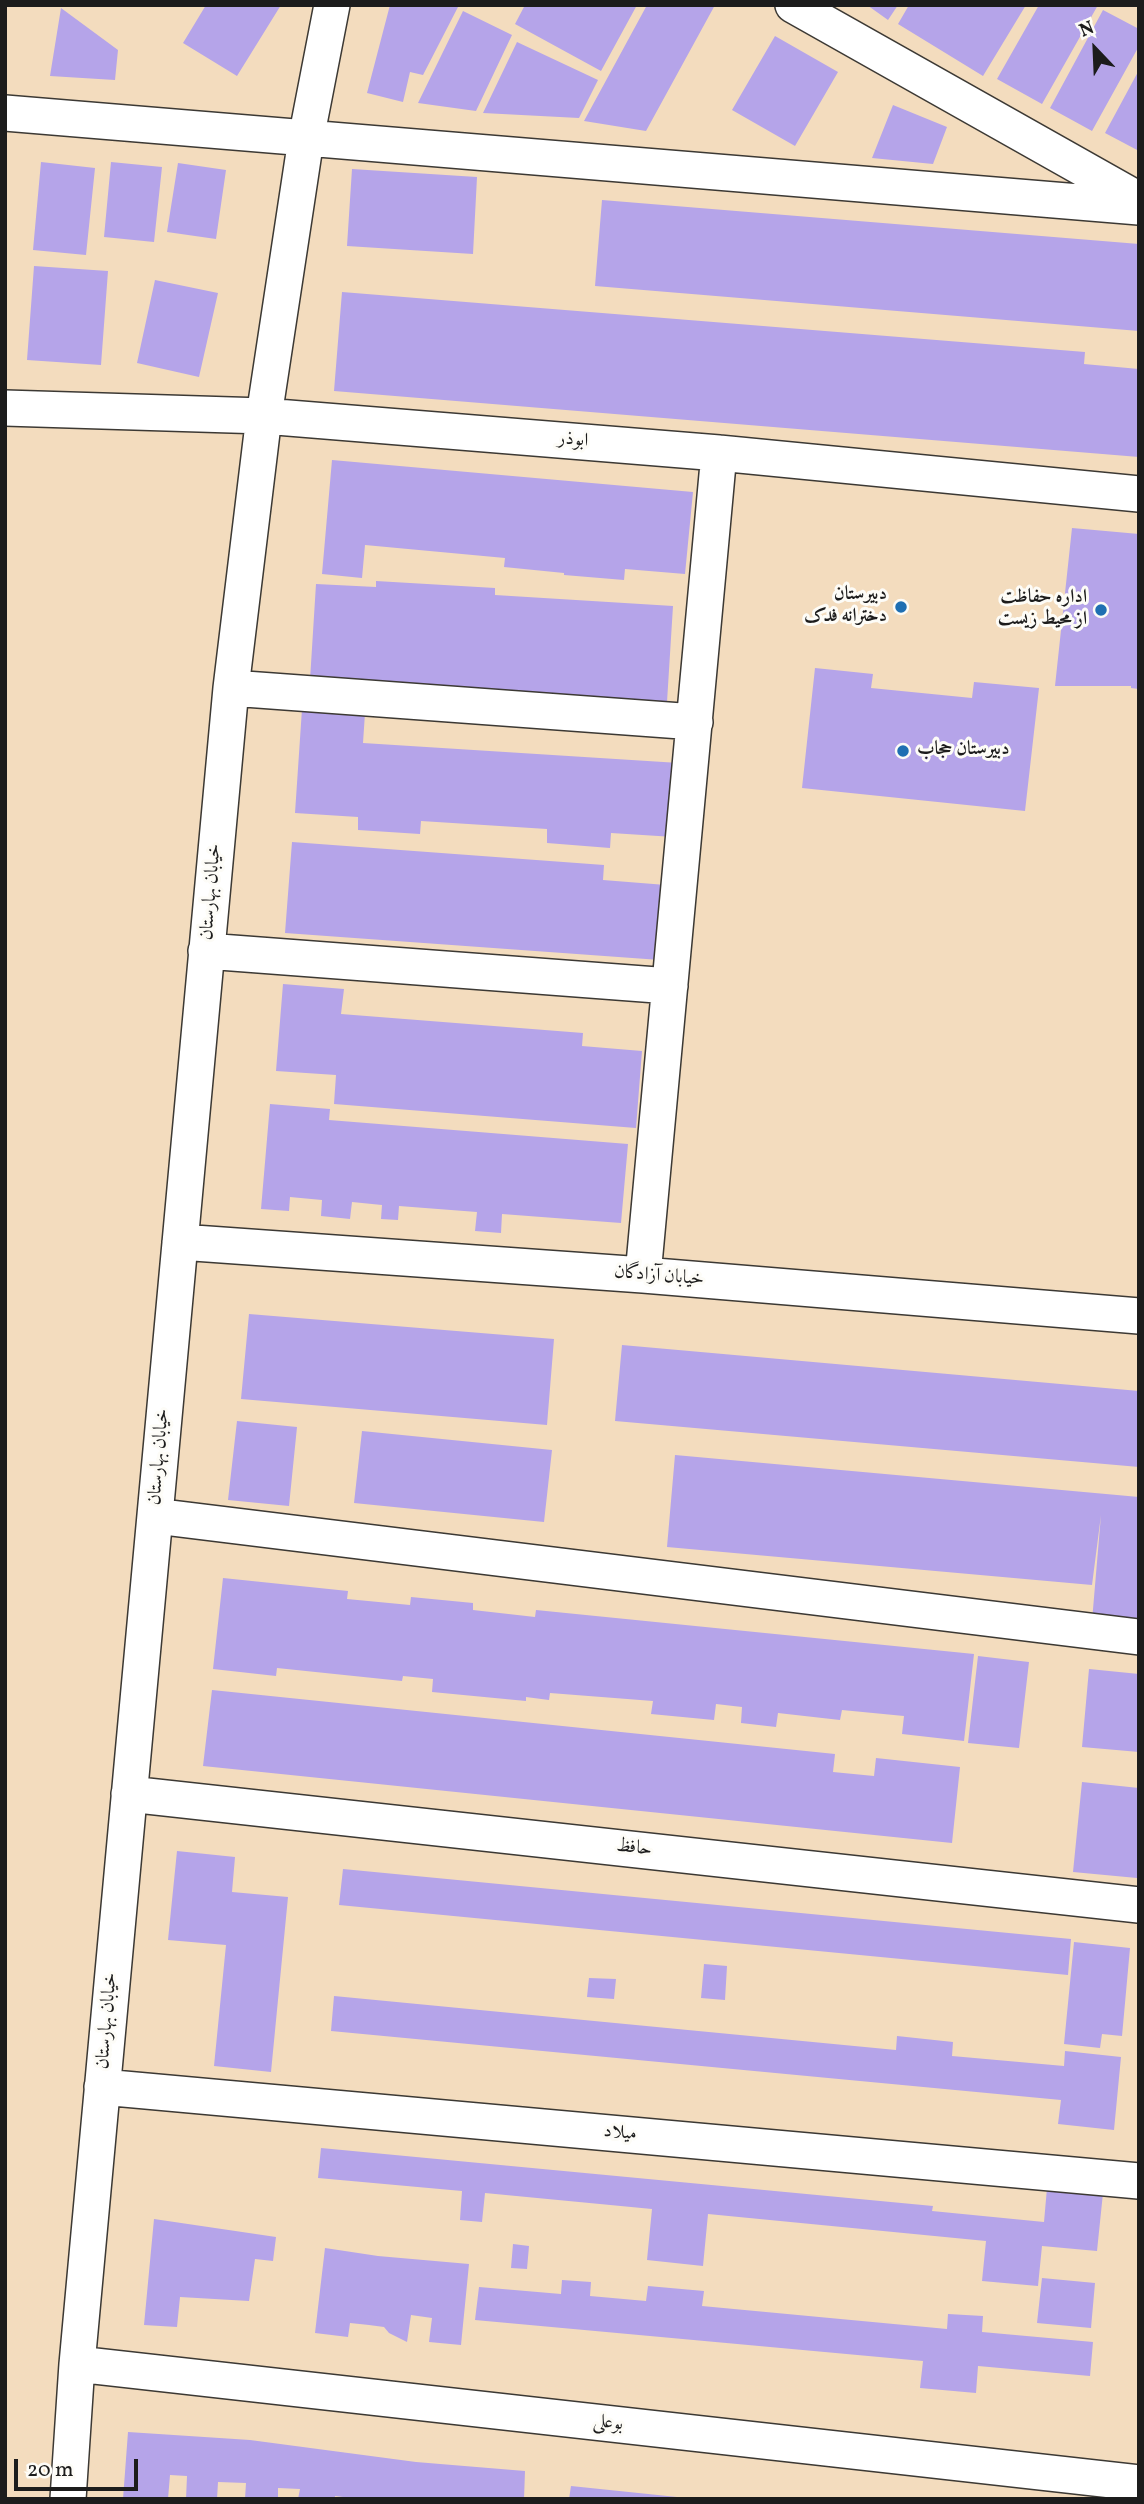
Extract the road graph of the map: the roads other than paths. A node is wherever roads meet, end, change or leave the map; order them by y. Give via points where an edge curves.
1 (332, 5) edge
2 (793, 5) edge
3 (5, 113) edge
4 (306, 139) junction
5 (1139, 200) edge
6 (1139, 207) edge
7 (5, 408) edge
8 (264, 416) junction
9 (719, 453) junction
10 (1139, 494) edge
11 (231, 688) junction
12 (695, 722) junction
13 (206, 951) junction
14 (670, 986) junction
15 (180, 1242) junction
16 (643, 1275) junction
17 (1139, 1316) edge
18 (155, 1516) junction
19 (1139, 1637) edge
20 (129, 1794) junction
21 (1139, 1905) edge
22 (102, 2087) junction
23 (1139, 2181) edge
24 (77, 2364) junction
25 (1139, 2483) edge
26 (68, 2499) edge

1 - 4 street, خیابان بهارستان
2 - 5 street
3 - 4 street
4 - 6 street
4 - 8 street, خیابان بهارستان
7 - 8 street, ابوذر
8 - 9 street, ابوذر
8 - 11 street, خیابان بهارستان
9 - 10 street, ابوذر
9 - 12 street
11 - 12 street
11 - 13 street, خیابان بهارستان
12 - 14 street
13 - 14 street
13 - 15 street, خیابان بهارستان
14 - 16 street
15 - 16 street, خیابان آزادگان
15 - 18 street, خیابان بهارستان
16 - 17 street, خیابان آزادگان
18 - 19 street
18 - 20 street, خیابان بهارستان
20 - 21 street, حافظ
20 - 22 street, خیابان بهارستان
22 - 23 street, میلاد
22 - 24 street, خیابان بهارستان
24 - 25 street, بوعلی
24 - 26 street, خیابان بهارستان

